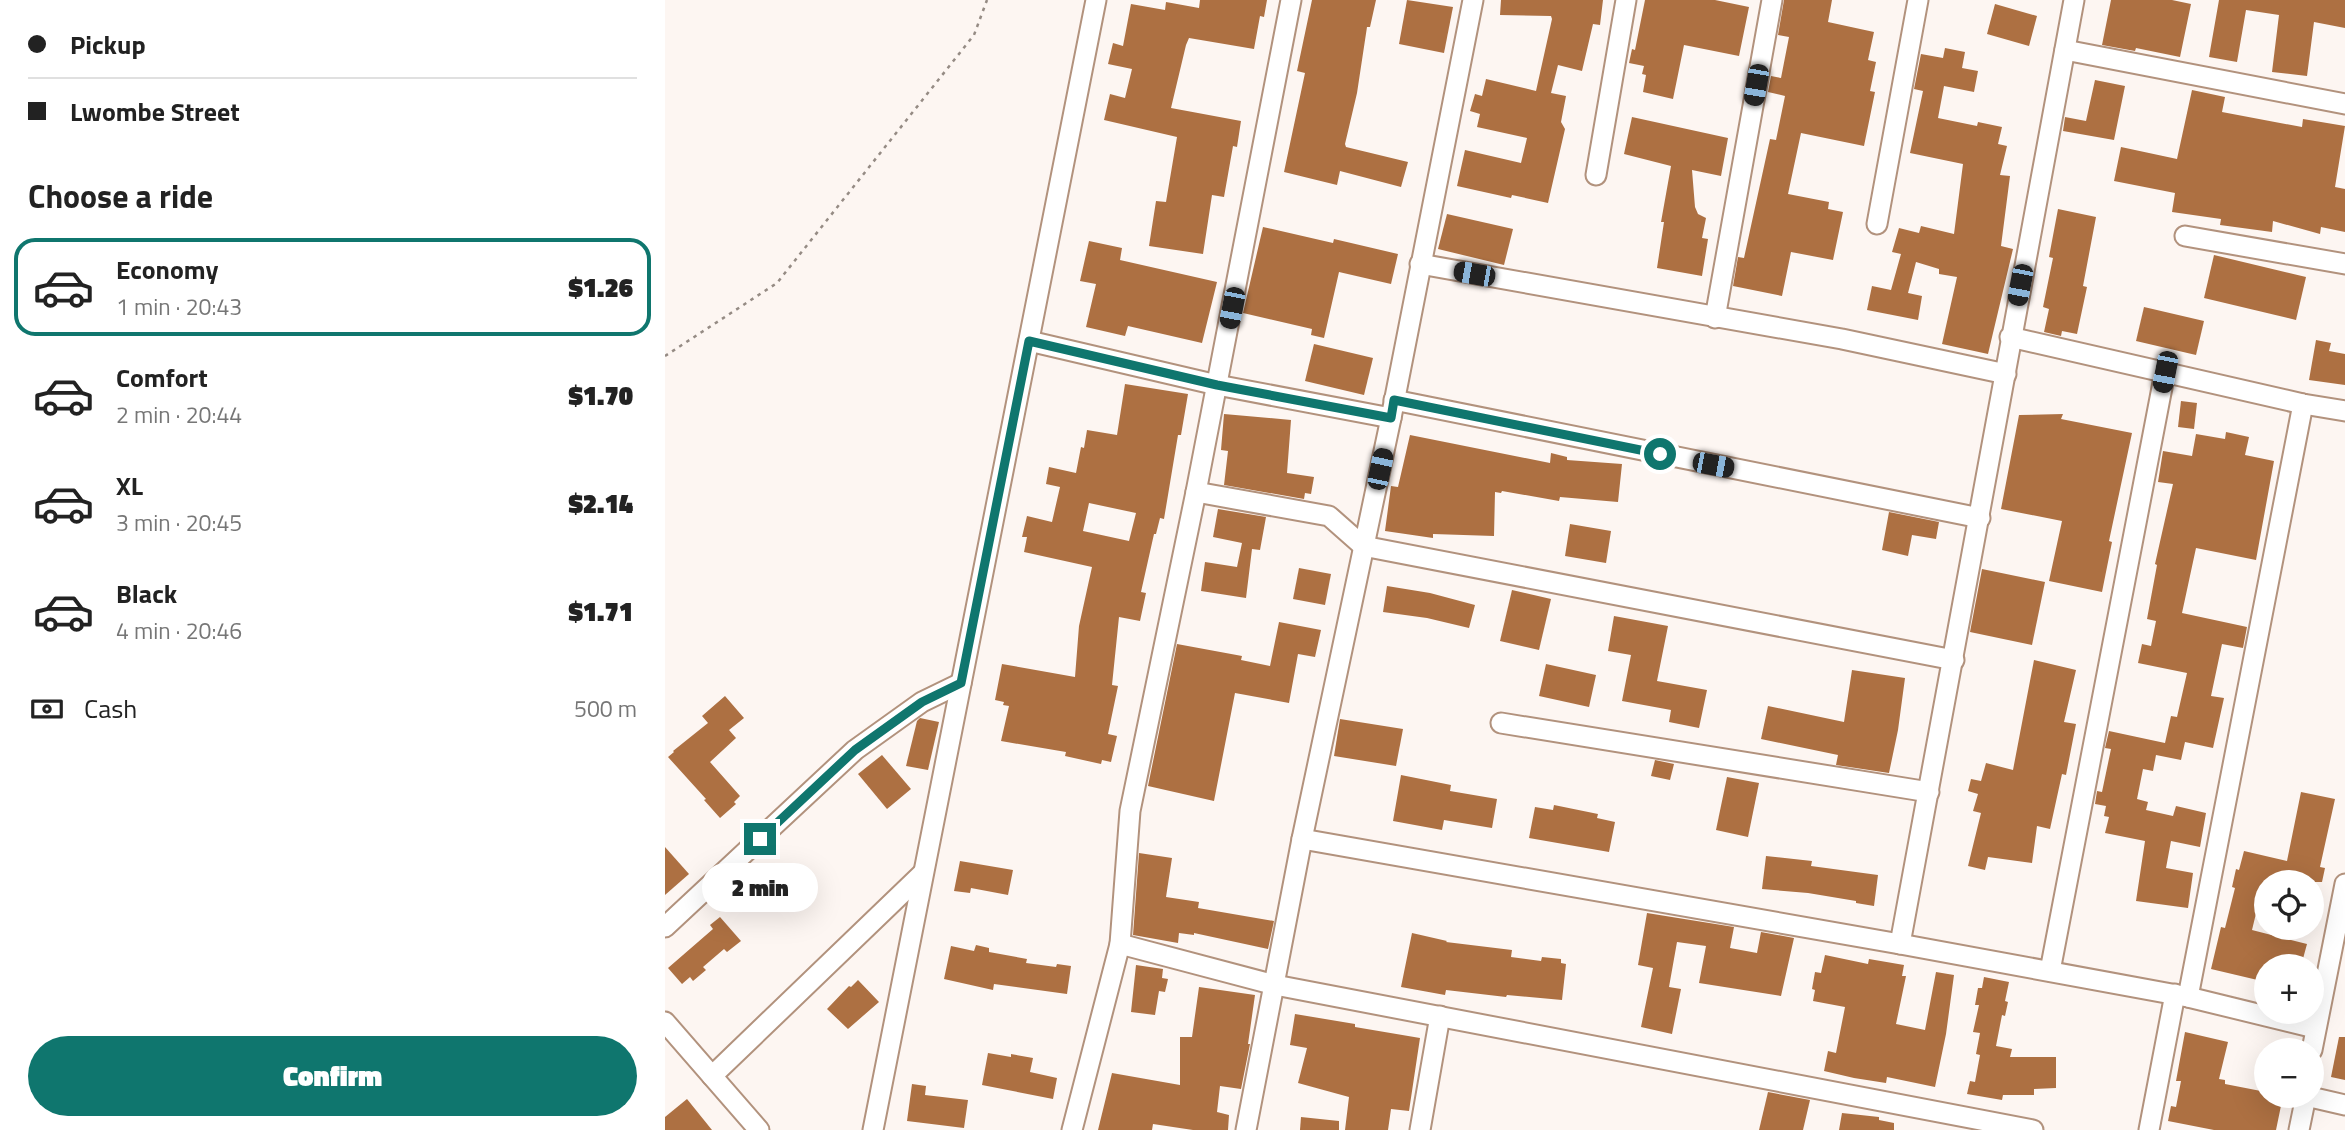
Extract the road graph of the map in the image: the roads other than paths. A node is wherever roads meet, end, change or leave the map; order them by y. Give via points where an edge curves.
1 (1097, 0) edge
2 (1291, 0) edge
3 (1473, 0) edge
4 (1626, 0) edge
5 (1772, 0) edge
6 (1918, 0) edge
7 (2074, 0) edge
8 (2065, 50) junction
9 (2345, 104) edge
10 (1596, 175) dead end
11 (1877, 224) dead end
12 (2185, 236) dead end
13 (1420, 264) junction
14 (2345, 264) edge
15 (1715, 318) junction
16 (2010, 337) junction
17 (1029, 341) junction
18 (2165, 372) junction
19 (2006, 373) junction
20 (1217, 385) junction
21 (2303, 404) junction
22 (1392, 409) junction
23 (2345, 411) edge
24 (1196, 492) junction
25 (1980, 518) junction
26 (1363, 545) junction
27 (1954, 660) junction
28 (961, 683) junction
29 (1501, 723) dead end
30 (1929, 792) junction
31 (1302, 839) junction
32 (923, 873) junction
33 (2345, 884) edge
34 (665, 927) edge
35 (1120, 944) junction
36 (1900, 944) junction
37 (2050, 971) junction
38 (2336, 983) edge
39 (1275, 985) junction
40 (2181, 996) junction
41 (1440, 1016) junction
42 (665, 1023) edge
43 (2315, 1028) junction
44 (2314, 1038) edge
45 (712, 1076) junction
46 (2324, 1100) edge
47 (2345, 1105) edge
48 (2304, 1108) edge
49 (759, 1130) edge
50 (873, 1130) edge
51 (1072, 1130) edge
52 (1246, 1130) edge
53 (1420, 1130) edge
54 (2033, 1130) edge
55 (2149, 1130) edge
56 (2299, 1130) edge

1 - 17 street
2 - 20 street
3 - 13 street
4 - 10 street
5 - 15 street
6 - 11 street
7 - 8 street
8 - 9 street
8 - 16 street
12 - 14 street
13 - 15 street
13 - 22 street
15 - 19 street
16 - 18 street
16 - 19 street
17 - 20 street
17 - 28 street
18 - 21 street
18 - 37 street
19 - 25 street
20 - 22 street
20 - 24 street
21 - 23 street
21 - 40 street
22 - 25 street
22 - 26 street
24 - 26 street via 1329,516
24 - 35 street via 1130,811
25 - 27 street
26 - 27 street
26 - 31 street
27 - 30 street
28 - 32 street
28 - 34 street via 922,702 855,750
29 - 30 street
30 - 36 street
31 - 36 street
31 - 39 street
32 - 45 street
32 - 50 street
33 - 38 street
35 - 39 street
35 - 51 street
36 - 37 street
37 - 40 street
38 - 43 street
39 - 41 street
39 - 52 street
40 - 43 street
40 - 55 street
41 - 53 street
41 - 54 street
42 - 45 street
43 - 44 street
45 - 49 street
46 - 47 street
48 - 56 street

